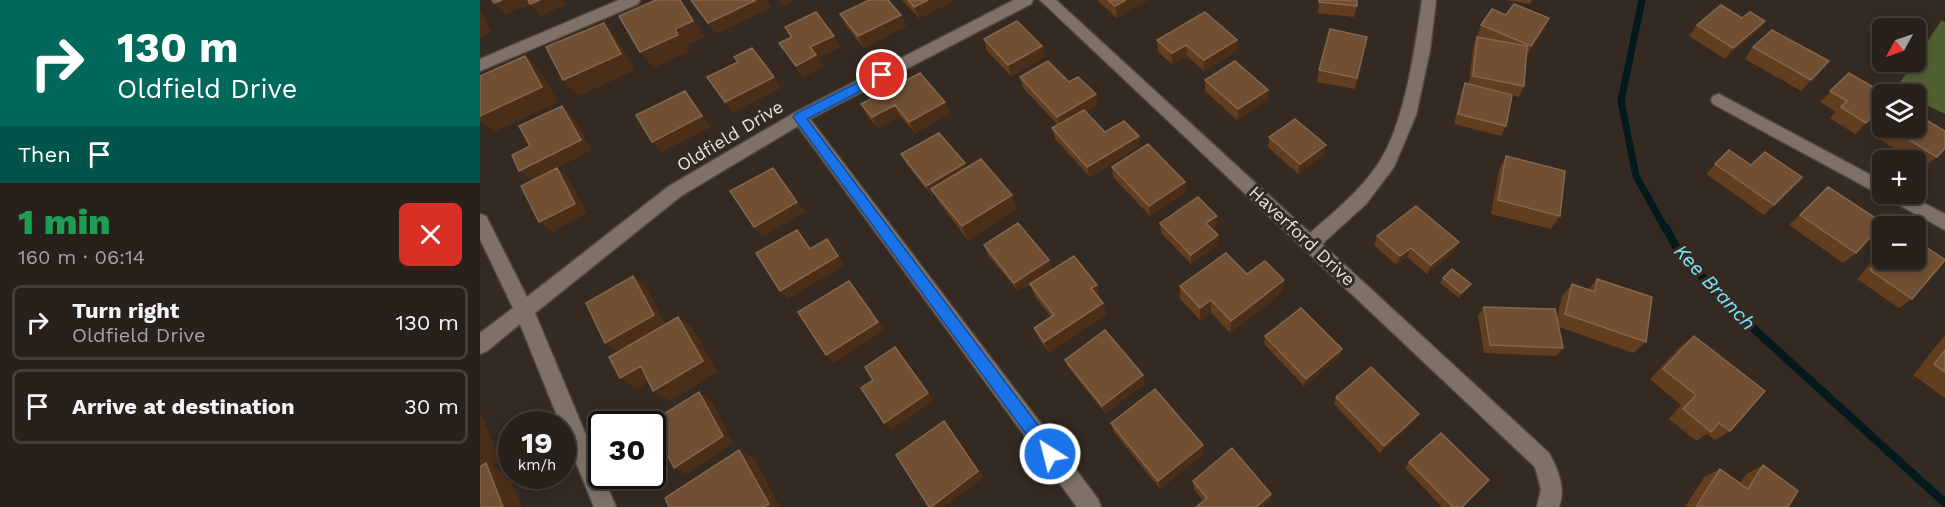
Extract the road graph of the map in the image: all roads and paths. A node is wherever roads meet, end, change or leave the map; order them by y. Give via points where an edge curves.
1 (633, 0) edge
2 (1026, 0) edge
3 (1047, 0) edge
4 (1429, 0) edge
5 (480, 64) edge
6 (1719, 100) dead end
7 (800, 117) junction
8 (1872, 184) edge
9 (1910, 204) edge
10 (480, 221) edge
11 (1945, 223) edge
12 (1310, 244) junction
13 (524, 310) junction
14 (480, 345) edge
15 (605, 507) edge
16 (1090, 507) edge
17 (1548, 507) edge

1 - 5 street
2 - 7 street, Oldfield Drive
3 - 12 street, Haverford Drive
4 - 12 street via 1408,115 1386,167 1360,199
6 - 8 street
7 - 13 street, Oldfield Drive via 675,191
7 - 16 street
9 - 11 street
10 - 13 street
12 - 17 street, Haverford Drive via 1542,460 1550,477 1552,499
13 - 14 street, Oldfield Drive
13 - 15 street

